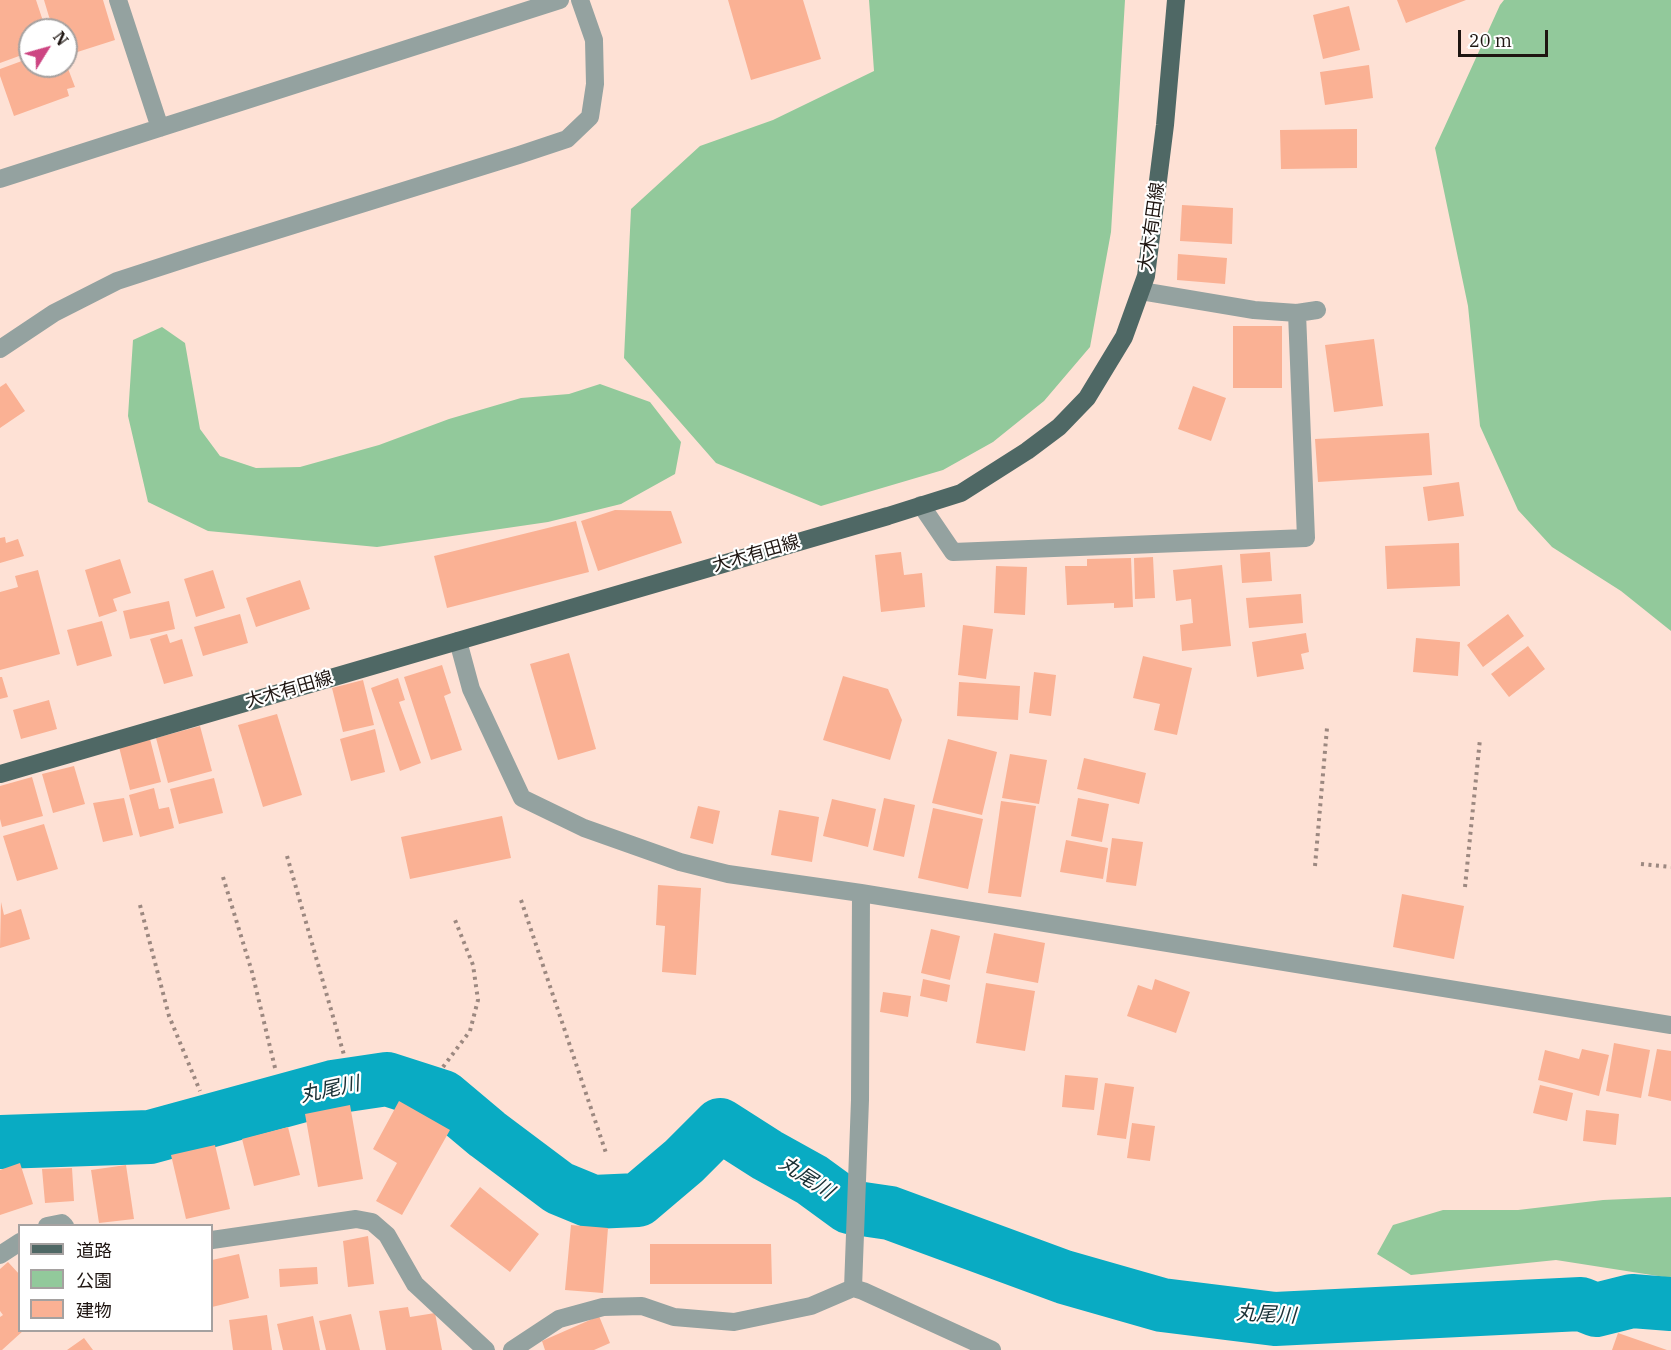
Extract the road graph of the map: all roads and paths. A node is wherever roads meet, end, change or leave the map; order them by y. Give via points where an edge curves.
1 (118, 0) edge
2 (560, 0) edge
3 (580, 0) edge
4 (1176, 0) edge
5 (160, 128) junction
6 (0, 179) edge
7 (1141, 291) junction
8 (1317, 310) dead end
9 (1297, 313) junction
10 (0, 349) edge
11 (921, 505) junction
12 (458, 641) junction
13 (1328, 728) dead end
14 (1480, 739) dead end
15 (0, 774) edge
16 (287, 856) dead end
17 (1641, 864) dead end
18 (1315, 866) dead end
19 (1671, 867) edge
20 (223, 877) dead end
21 (1465, 887) dead end
22 (861, 893) junction
23 (521, 900) dead end
24 (140, 905) dead end
25 (455, 920) dead end
26 (1671, 1025) edge
27 (344, 1055) dead end
28 (443, 1067) dead end
29 (276, 1072) dead end
30 (200, 1091) dead end
31 (606, 1153) dead end
32 (213, 1240) edge
33 (18, 1243) edge
34 (0, 1255) edge
35 (853, 1288) junction
36 (486, 1350) edge
37 (512, 1350) edge
38 (992, 1350) edge

1 - 5 street
2 - 5 street
3 - 10 street via 594,40 595,84 590,117 567,139 117,281 54,313
4 - 7 main road, 大木有田線 via 1163,137
5 - 6 street
7 - 9 street
7 - 11 main road, 大木有田線 via 1124,337 1087,398 1059,427 961,493
8 - 9 street
9 - 11 street via 1305,538 953,552
11 - 12 main road, 大木有田線
12 - 15 main road, 大木有田線
12 - 22 street via 471,689 522,798 584,828 680,862 728,874
13 - 18 path
14 - 21 path
16 - 27 path
17 - 19 path
20 - 29 path via 252,972
22 - 26 street
22 - 35 street via 860,1100
23 - 31 path
24 - 30 path via 169,1016
25 - 28 path via 473,965 478,1000 470,1031
32 - 36 street via 356,1219 372,1222 387,1235 415,1284
33 - 34 street
35 - 37 street via 810,1306 734,1322 674,1317 642,1306 603,1307 560,1319
35 - 38 street

